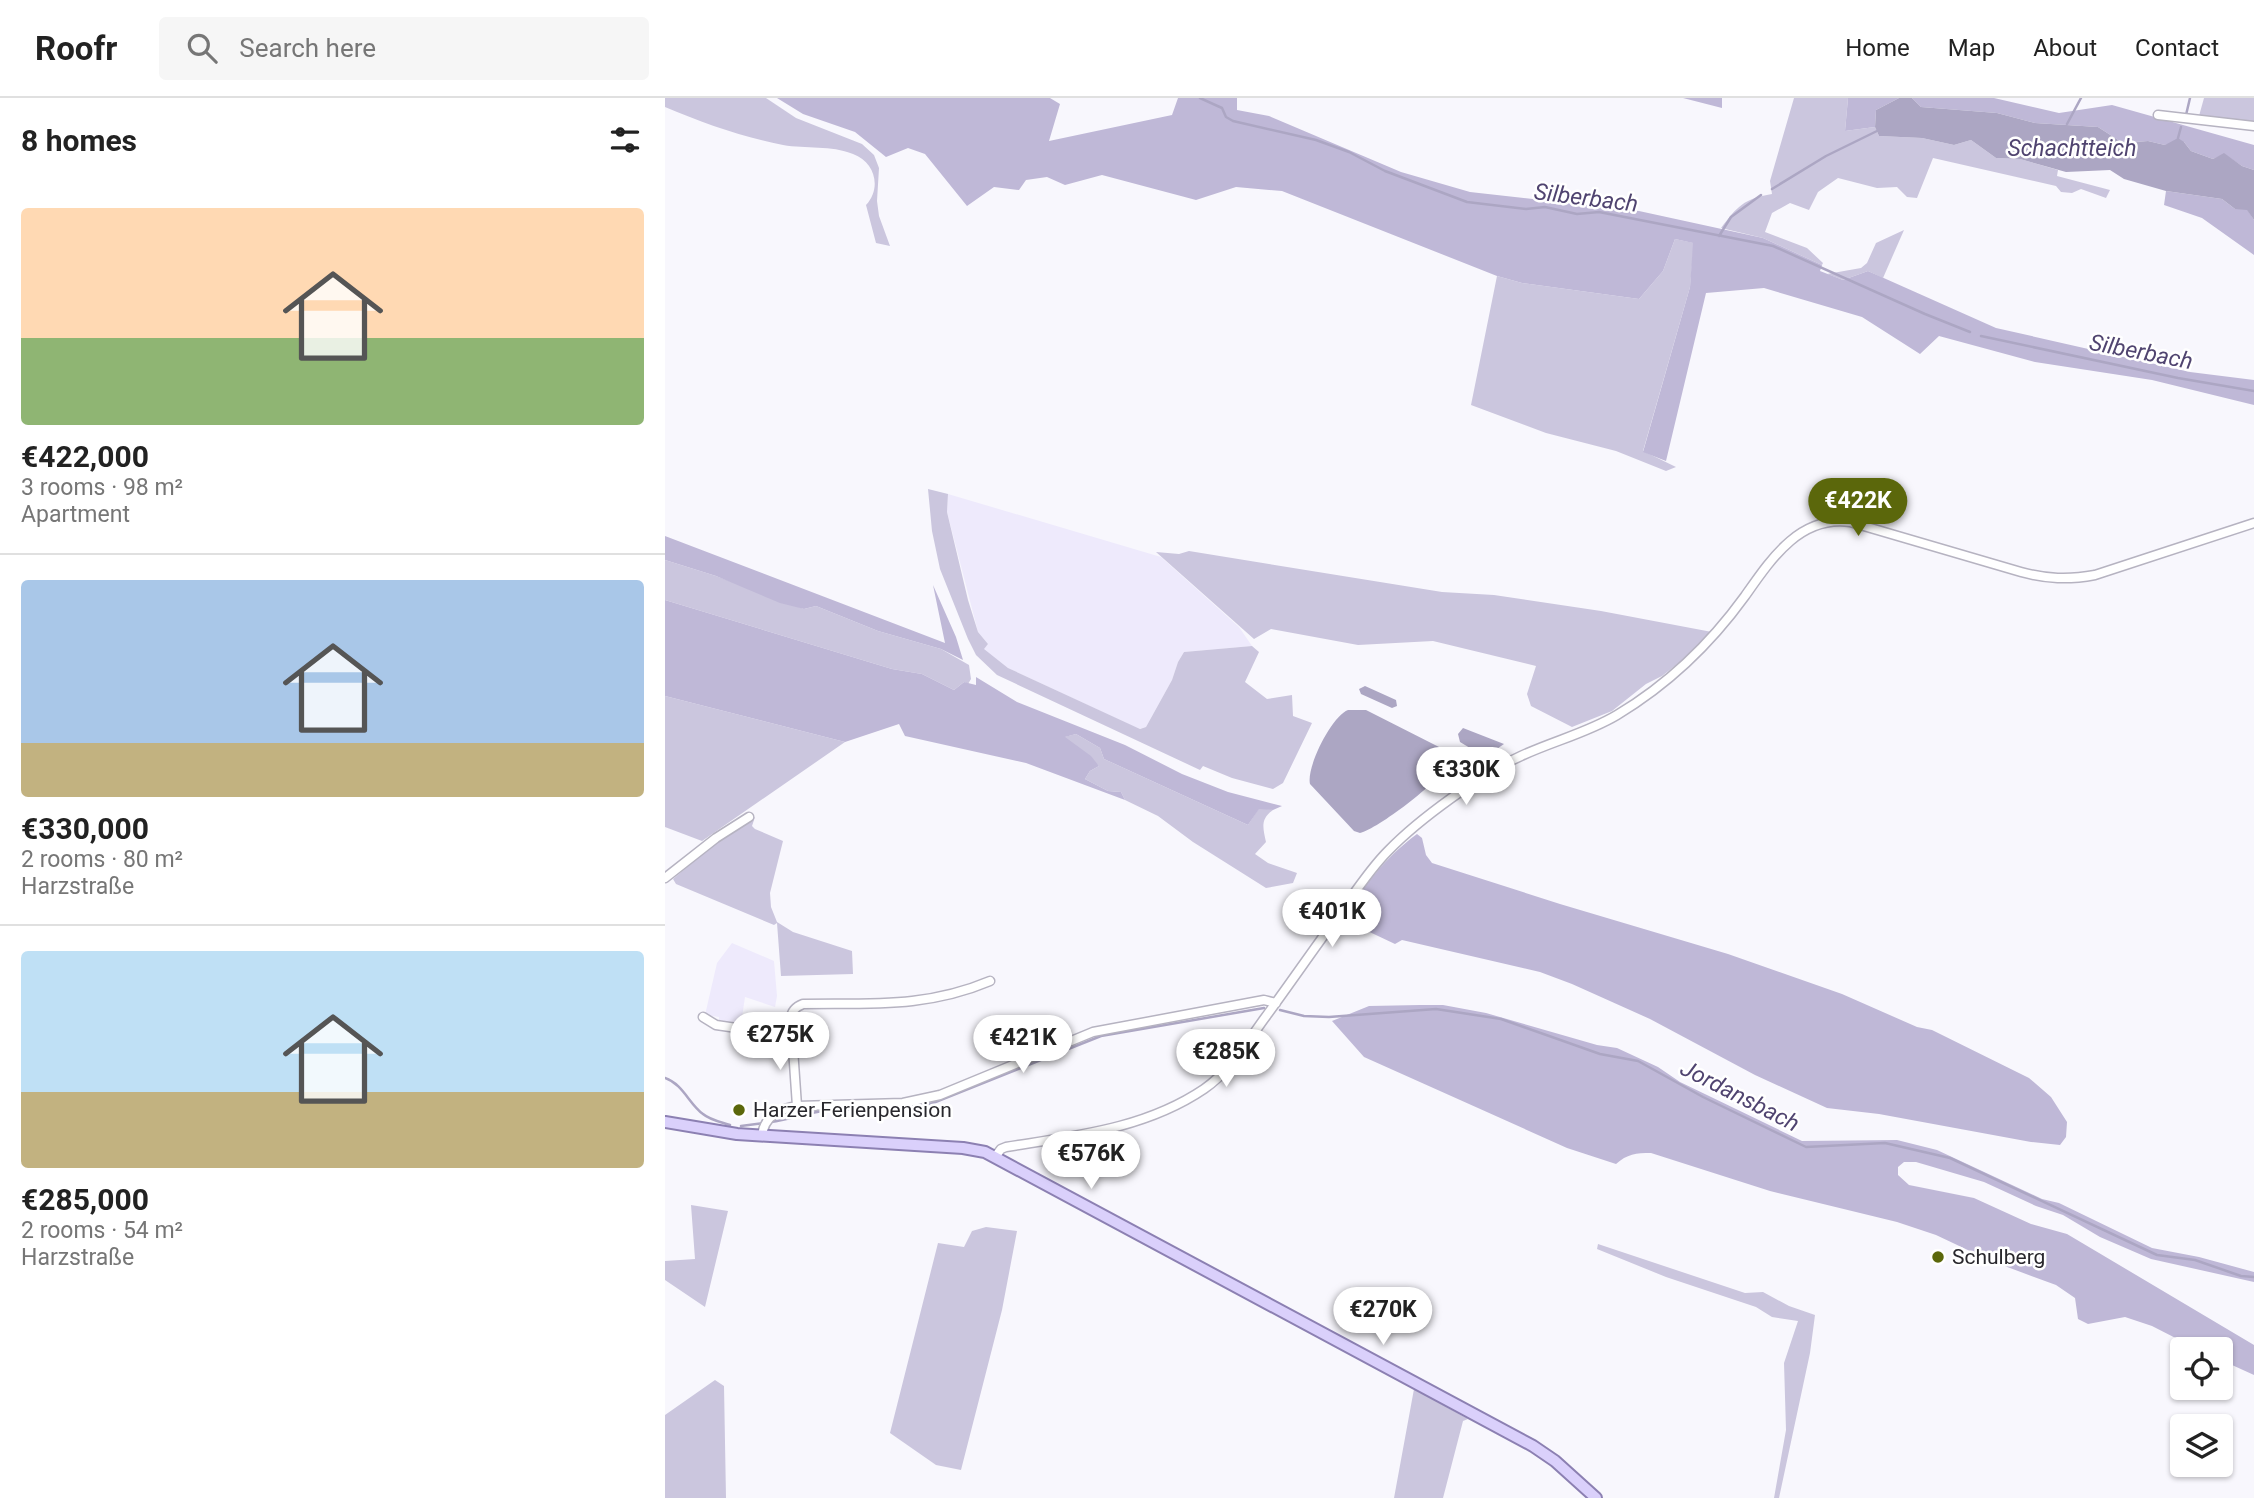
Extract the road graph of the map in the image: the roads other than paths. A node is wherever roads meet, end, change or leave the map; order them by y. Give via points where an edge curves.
1 (2158, 115) dead end
2 (2254, 126) edge
3 (2254, 523) edge
4 (749, 817) dead end
5 (665, 878) edge
6 (990, 981) dead end
7 (1276, 1003) junction
8 (703, 1017) dead end
9 (792, 1036) junction
10 (797, 1106) junction
11 (665, 1122) edge
12 (762, 1133) junction
13 (995, 1157) junction
14 (1596, 1498) edge

1 - 2 street
3 - 7 street via 2069,580 2021,572 1862,524 1824,521 1785,546 1713,636 1664,681 1618,714 1488,774 1397,842 1366,876
4 - 5 street
6 - 9 street via 925,1000 803,1004 792,1014
7 - 10 street via 1264,1000 1093,1032 916,1101
7 - 13 street via 1224,1071 1187,1099 1114,1128 1006,1147
8 - 9 street via 716,1025
9 - 10 street
10 - 12 street via 776,1111
11 - 12 main road
12 - 13 main road via 963,1148
13 - 14 main road via 1533,1446

